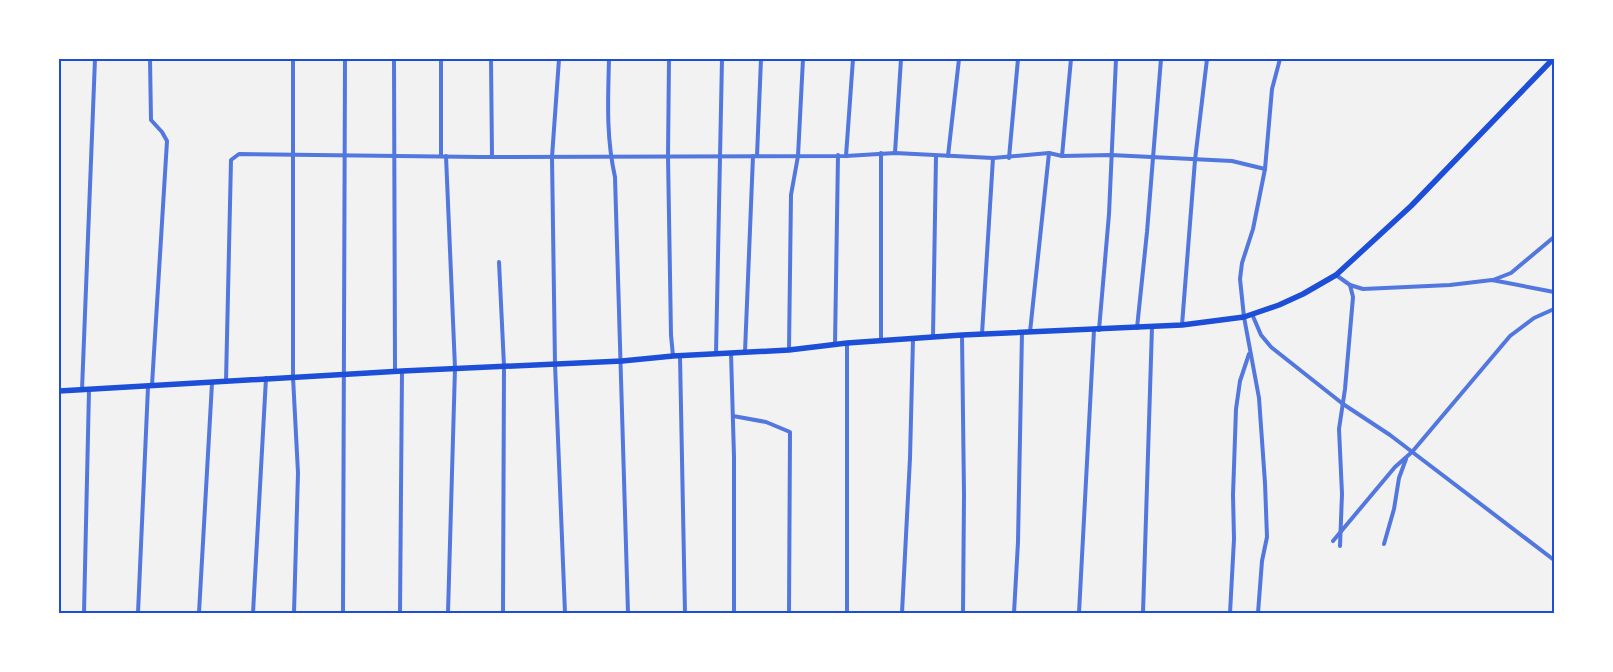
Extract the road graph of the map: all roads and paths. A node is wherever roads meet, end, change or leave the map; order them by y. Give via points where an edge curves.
1 (95, 59) edge
2 (150, 59) edge
3 (292, 59) edge
4 (346, 59) edge
5 (394, 59) edge
6 (441, 59) edge
7 (492, 59) edge
8 (559, 59) edge
9 (609, 59) edge
10 (669, 59) edge
11 (722, 59) edge
12 (761, 59) edge
13 (804, 59) edge
14 (852, 59) edge
15 (902, 59) edge
16 (959, 59) edge
17 (1018, 59) edge
18 (1071, 59) edge
19 (1116, 59) edge
20 (1161, 59) edge
21 (1207, 59) edge
22 (1280, 59) edge
23 (1553, 59) edge
24 (1048, 153) junction
25 (293, 154) junction
26 (881, 154) junction
27 (895, 154) junction
28 (344, 155) junction
29 (610, 155) junction
30 (838, 155) junction
31 (1111, 155) junction
32 (394, 156) junction
33 (443, 156) junction
34 (668, 156) junction
35 (720, 156) junction
36 (755, 156) junction
37 (798, 156) junction
38 (846, 156) junction
39 (936, 156) junction
40 (948, 156) junction
41 (1062, 156) junction
42 (492, 157) junction
43 (552, 157) junction
44 (1153, 157) junction
45 (993, 158) junction
46 (1009, 158) junction
47 (1195, 160) junction
48 (1265, 170) junction
49 (1554, 237) edge
50 (499, 262) dead end
51 (1336, 274) junction
52 (1492, 280) junction
53 (1350, 285) junction
54 (1554, 292) edge
55 (1554, 310) edge
56 (1252, 314) junction
57 (1244, 317) junction
58 (1182, 325) junction
59 (1152, 327) junction
60 (1137, 328) junction
61 (1097, 330) junction
62 (1022, 332) junction
63 (1030, 332) junction
64 (982, 334) junction
65 (962, 335) junction
66 (933, 337) junction
67 (913, 339) junction
68 (882, 341) junction
69 (847, 343) junction
70 (835, 345) junction
71 (1250, 349) junction
72 (789, 350) junction
73 (744, 352) junction
74 (731, 353) junction
75 (716, 354) junction
76 (673, 356) junction
77 (680, 356) junction
78 (622, 361) junction
79 (555, 364) junction
80 (504, 366) junction
81 (455, 368) junction
82 (395, 371) junction
83 (402, 371) junction
84 (344, 374) junction
85 (294, 377) junction
86 (266, 378) junction
87 (226, 382) junction
88 (212, 383) junction
89 (150, 386) junction
90 (82, 390) junction
91 (89, 390) junction
92 (59, 391) edge
93 (1343, 404) junction
94 (733, 416) junction
95 (1410, 454) junction
96 (1340, 533) junction
97 (1333, 541) dead end
98 (1384, 544) dead end
99 (1340, 546) dead end
100 (1554, 560) edge
101 (84, 613) edge
102 (138, 613) edge
103 (199, 613) edge
104 (253, 613) edge
105 (294, 613) edge
106 (343, 613) edge
107 (400, 613) edge
108 (448, 613) edge
109 (503, 613) edge
110 (565, 613) edge
111 (628, 613) edge
112 (684, 613) edge
113 (734, 613) edge
114 (789, 613) edge
115 (847, 613) edge
116 (902, 613) edge
117 (963, 613) edge
118 (1014, 613) edge
119 (1079, 613) edge
120 (1143, 613) edge
121 (1230, 613) edge
122 (1258, 613) edge

1 - 90 street
2 - 89 street via 151,120 167,141
3 - 25 street
4 - 28 street
5 - 32 street
6 - 33 street
7 - 42 street
8 - 43 street
9 - 29 street via 607,125
10 - 34 street
11 - 35 street
12 - 36 street
13 - 37 street
14 - 38 street
15 - 27 street
16 - 40 street
17 - 46 street
18 - 41 street
19 - 31 street
20 - 44 street
21 - 47 street
22 - 48 street via 1272,89
23 - 51 main road via 1411,206
24 - 41 street
24 - 46 street
24 - 63 street
25 - 28 street
25 - 85 street
25 - 87 street via 239,154 231,160
26 - 27 street
26 - 38 street
26 - 68 street
27 - 39 street
28 - 32 street
28 - 84 street
29 - 34 street
29 - 43 street
29 - 78 street via 615,177
30 - 37 street
30 - 38 street
30 - 70 street
31 - 41 street
31 - 44 street
31 - 61 street via 1109,214
32 - 33 street
32 - 82 street
33 - 42 street
33 - 81 street
34 - 35 street
34 - 76 street
35 - 36 street
35 - 75 street
36 - 37 street
36 - 73 street
37 - 72 street via 791,195
39 - 40 street
39 - 66 street
40 - 45 street
42 - 43 street
43 - 79 street
44 - 47 street
44 - 60 street
45 - 46 street
45 - 64 street
47 - 48 street via 1232,161
47 - 58 street
48 - 57 street via 1253,229 1242,263 1240,279
49 - 52 street via 1511,273
50 - 80 street
51 - 53 street
51 - 56 main road via 1303,294
52 - 53 street via 1363,289
52 - 54 street
53 - 93 street via 1352,297
55 - 95 street via 1534,318 1510,336
56 - 57 main road
56 - 93 street via 1261,335 1271,347
57 - 58 main road
57 - 71 street
58 - 59 main road
59 - 60 main road
59 - 120 street
60 - 61 main road
61 - 63 main road
61 - 119 street
62 - 63 main road
62 - 64 main road
62 - 118 street
64 - 65 main road
65 - 66 main road
65 - 117 street
66 - 67 main road
67 - 68 main road
67 - 116 street
68 - 69 main road
69 - 70 main road
69 - 115 street
70 - 72 main road
71 - 121 street via 1236,409
71 - 122 street via 1262,428 1266,483 1267,537
72 - 73 main road
73 - 74 main road
74 - 75 main road
74 - 94 street
75 - 77 main road
76 - 77 main road
76 - 78 main road
77 - 112 street
78 - 79 main road
78 - 111 street
79 - 80 main road
79 - 110 street
80 - 81 main road
80 - 109 street
81 - 83 main road
81 - 108 street
82 - 83 main road
82 - 84 main road
83 - 107 street
84 - 85 main road
84 - 106 street
85 - 86 main road
85 - 105 street via 298,473
86 - 87 main road
86 - 104 street
87 - 88 main road
88 - 89 main road
88 - 103 street
89 - 91 main road
89 - 102 street
90 - 91 main road
90 - 92 main road
91 - 101 street
93 - 95 street via 1390,435
93 - 96 street via 1339,429
94 - 113 street
94 - 114 street via 766,422 790,432
95 - 96 street via 1395,467
95 - 98 street via 1403,464
95 - 100 street
96 - 97 street
96 - 99 street

